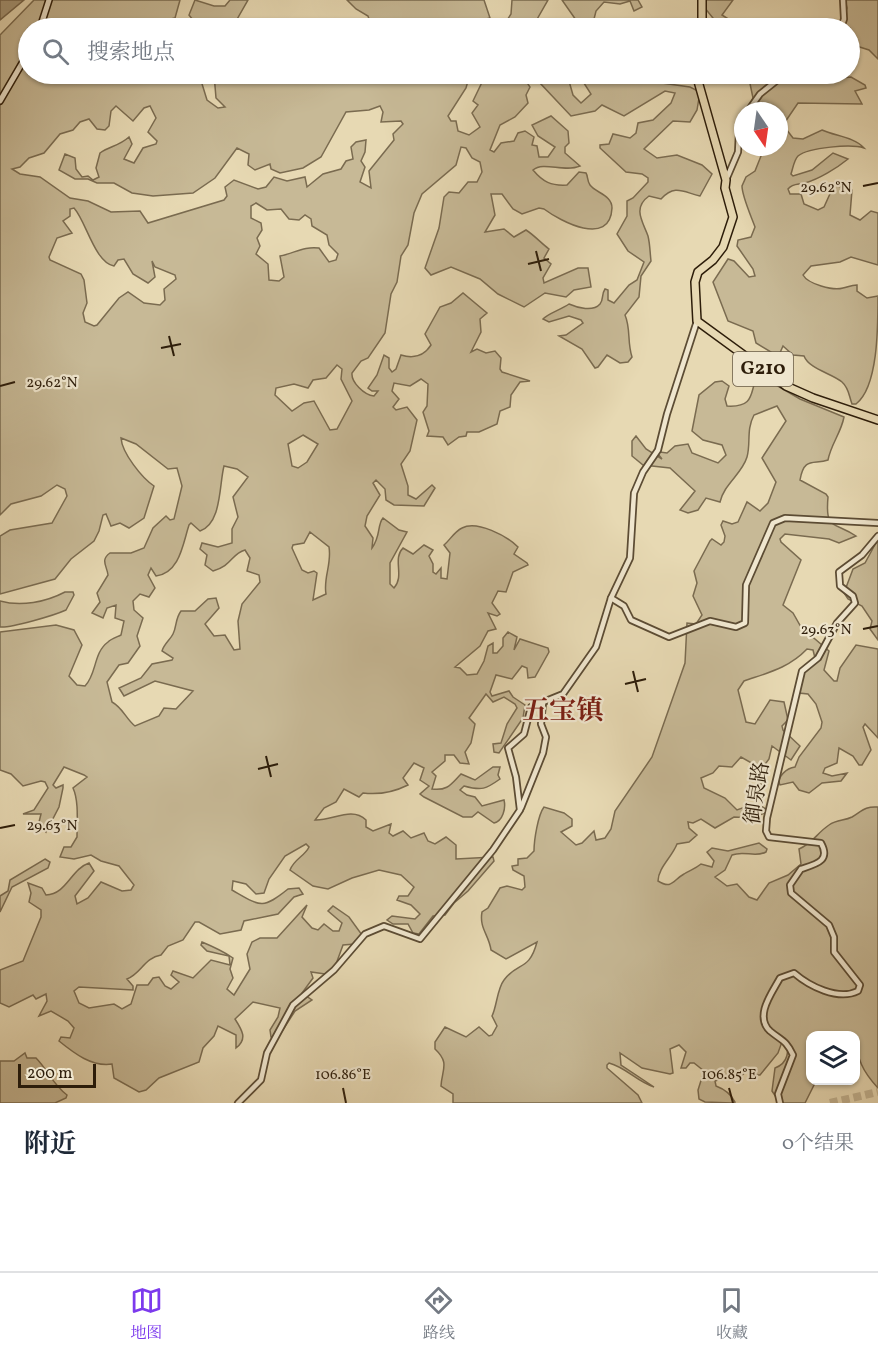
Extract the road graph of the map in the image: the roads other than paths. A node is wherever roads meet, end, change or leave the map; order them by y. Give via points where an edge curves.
1 (50, 0) edge
2 (702, 0) edge
3 (843, 0) edge
4 (44, 18) edge
5 (702, 18) edge
6 (844, 18) edge
7 (18, 70) edge
8 (699, 84) edge
9 (772, 84) edge
10 (0, 101) edge
11 (754, 102) edge
12 (736, 156) edge
13 (722, 165) junction
14 (732, 168) junction
15 (726, 180) junction
16 (697, 321) junction
17 (878, 420) edge
18 (878, 523) edge
19 (878, 536) edge
20 (611, 598) junction
21 (543, 703) junction
22 (520, 810) junction
23 (238, 1103) edge
24 (780, 1103) edge

1 - 4 main road
2 - 5 highway
3 - 6 street
7 - 10 main road
8 - 13 highway
9 - 11 street
12 - 14 street
13 - 14 highway
13 - 15 highway
14 - 15 street
15 - 16 highway via 733,217 723,247 698,272
16 - 17 highway, G210 via 786,386
16 - 20 street via 658,450 633,493 630,558
18 - 20 street via 785,518 773,523 746,585 745,623 736,627 710,621 669,637 631,620 624,606
19 - 24 street, 御泉路 via 862,555 839,572 840,586 853,596 855,603 837,623 818,658 802,671 767,818 769,837 821,843 825,850 824,859 801,868 793,878 791,893 828,925 834,937 834,952 860,985 852,994 811,987 794,973 780,978 764,1008 764,1018 768,1030 787,1042 793,1055 778,1095
20 - 21 street via 591,657 563,694
21 - 22 street via 543,753
21 - 22 street via 531,707 524,734 508,748
22 - 23 street via 494,849 420,939 384,926 365,934 334,970 293,1005 267,1053 261,1080

